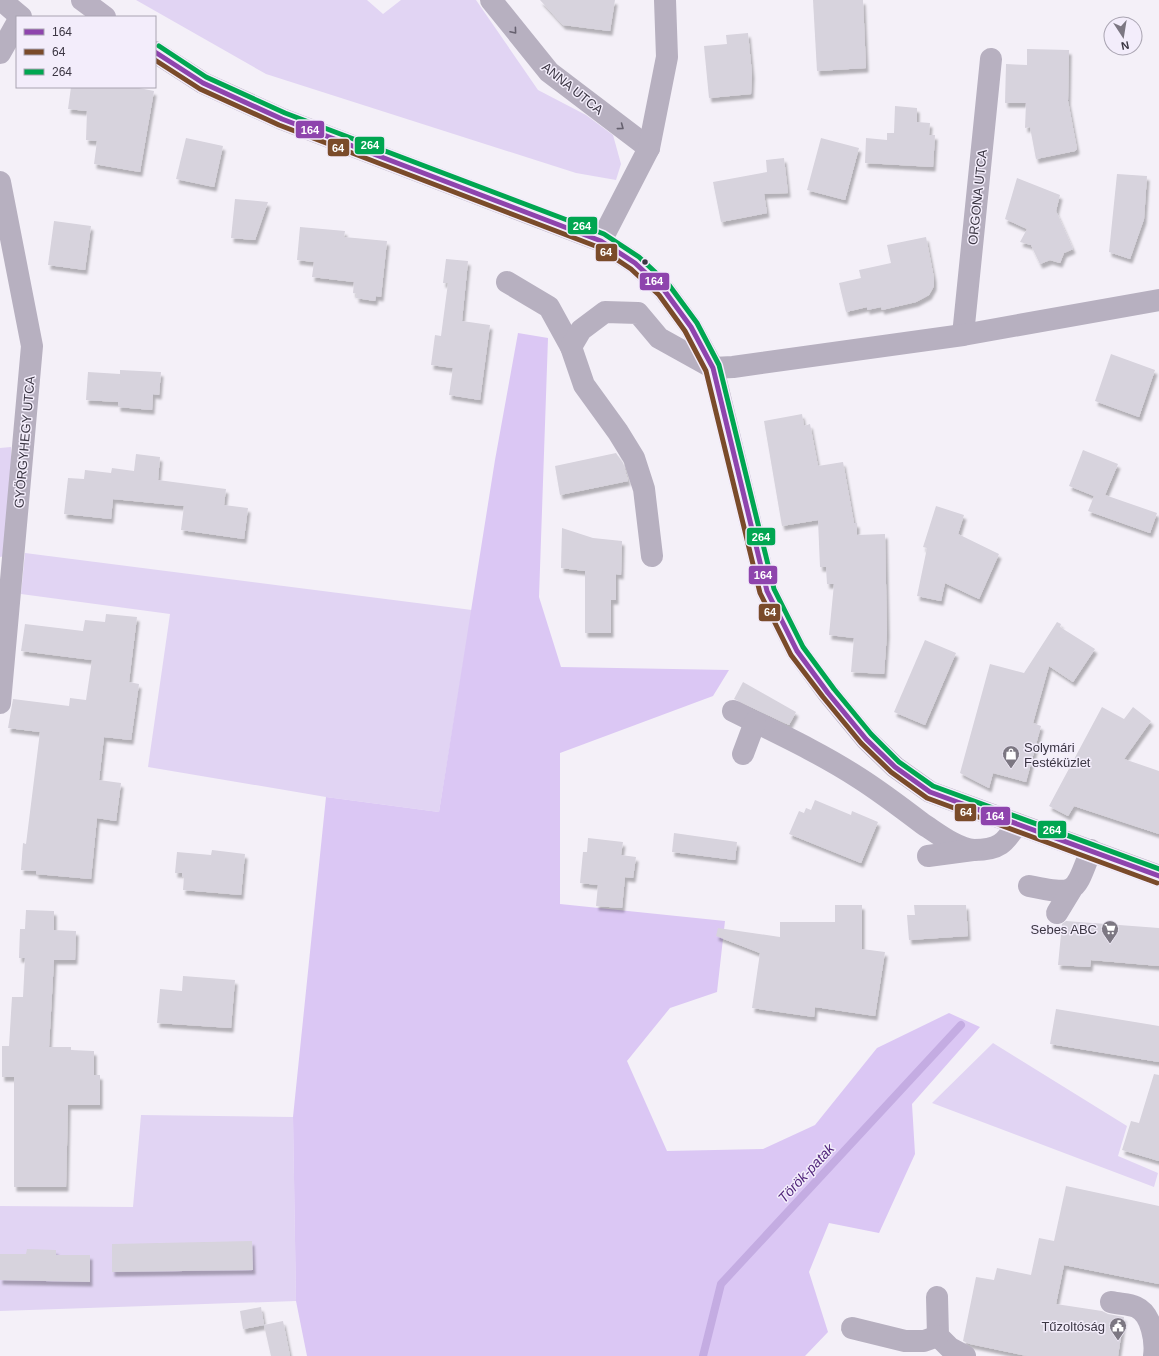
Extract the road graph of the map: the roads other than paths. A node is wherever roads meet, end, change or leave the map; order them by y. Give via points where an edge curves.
1 (1, 0) edge
2 (82, 0) edge
3 (491, 0) edge
4 (665, 0) edge
5 (20, 16) edge
6 (104, 16) edge
7 (16, 25) edge
8 (0, 53) edge
9 (156, 53) edge
10 (991, 59) dead end
11 (650, 148) junction
12 (0, 182) edge
13 (601, 241) junction
14 (507, 282) dead end
15 (1159, 300) edge
16 (963, 335) junction
17 (571, 347) junction
18 (713, 368) junction
19 (652, 556) dead end
20 (0, 703) edge
21 (733, 711) dead end
22 (755, 722) junction
23 (743, 754) dead end
24 (1017, 824) junction
25 (973, 850) junction
26 (1091, 850) junction
27 (928, 856) dead end
28 (1159, 876) edge
29 (1029, 886) dead end
30 (1071, 890) junction
31 (1057, 913) dead end
32 (937, 1297) dead end
33 (1111, 1302) dead end
34 (852, 1328) dead end
35 (938, 1336) junction
36 (965, 1356) edge
37 (1154, 1356) edge

1 - 5 street
2 - 6 main road
3 -> 11 street, ANNA UTCA via 549,72
4 - 11 street via 667,57
7 - 8 street
9 - 13 main road via 203,83 282,119
10 - 16 street, ORGONA UTCA
11 - 13 street
12 - 20 street, GYÖRGYHEGY UTCA via 32,346
13 - 18 main road via 635,263 664,290 691,327
14 - 17 street via 549,307
15 - 16 street
16 - 18 street
17 - 18 street via 581,330 605,312 638,314 660,338
17 - 19 street via 584,385 634,458 644,489
18 - 24 main road via 767,591 797,651 838,705 895,767 930,792
21 - 22 street
22 - 23 street
22 - 25 street via 858,777 928,827 956,844
24 - 25 street via 1006,841 997,847
24 - 26 main road
25 - 27 street
26 - 28 main road
26 - 30 street via 1078,884
29 - 30 street via 1057,892
30 - 31 street
32 - 35 street
33 - 37 street via 1136,1307 1144,1314 1154,1334
34 - 35 street via 905,1341 924,1341
35 - 36 street via 950,1348

